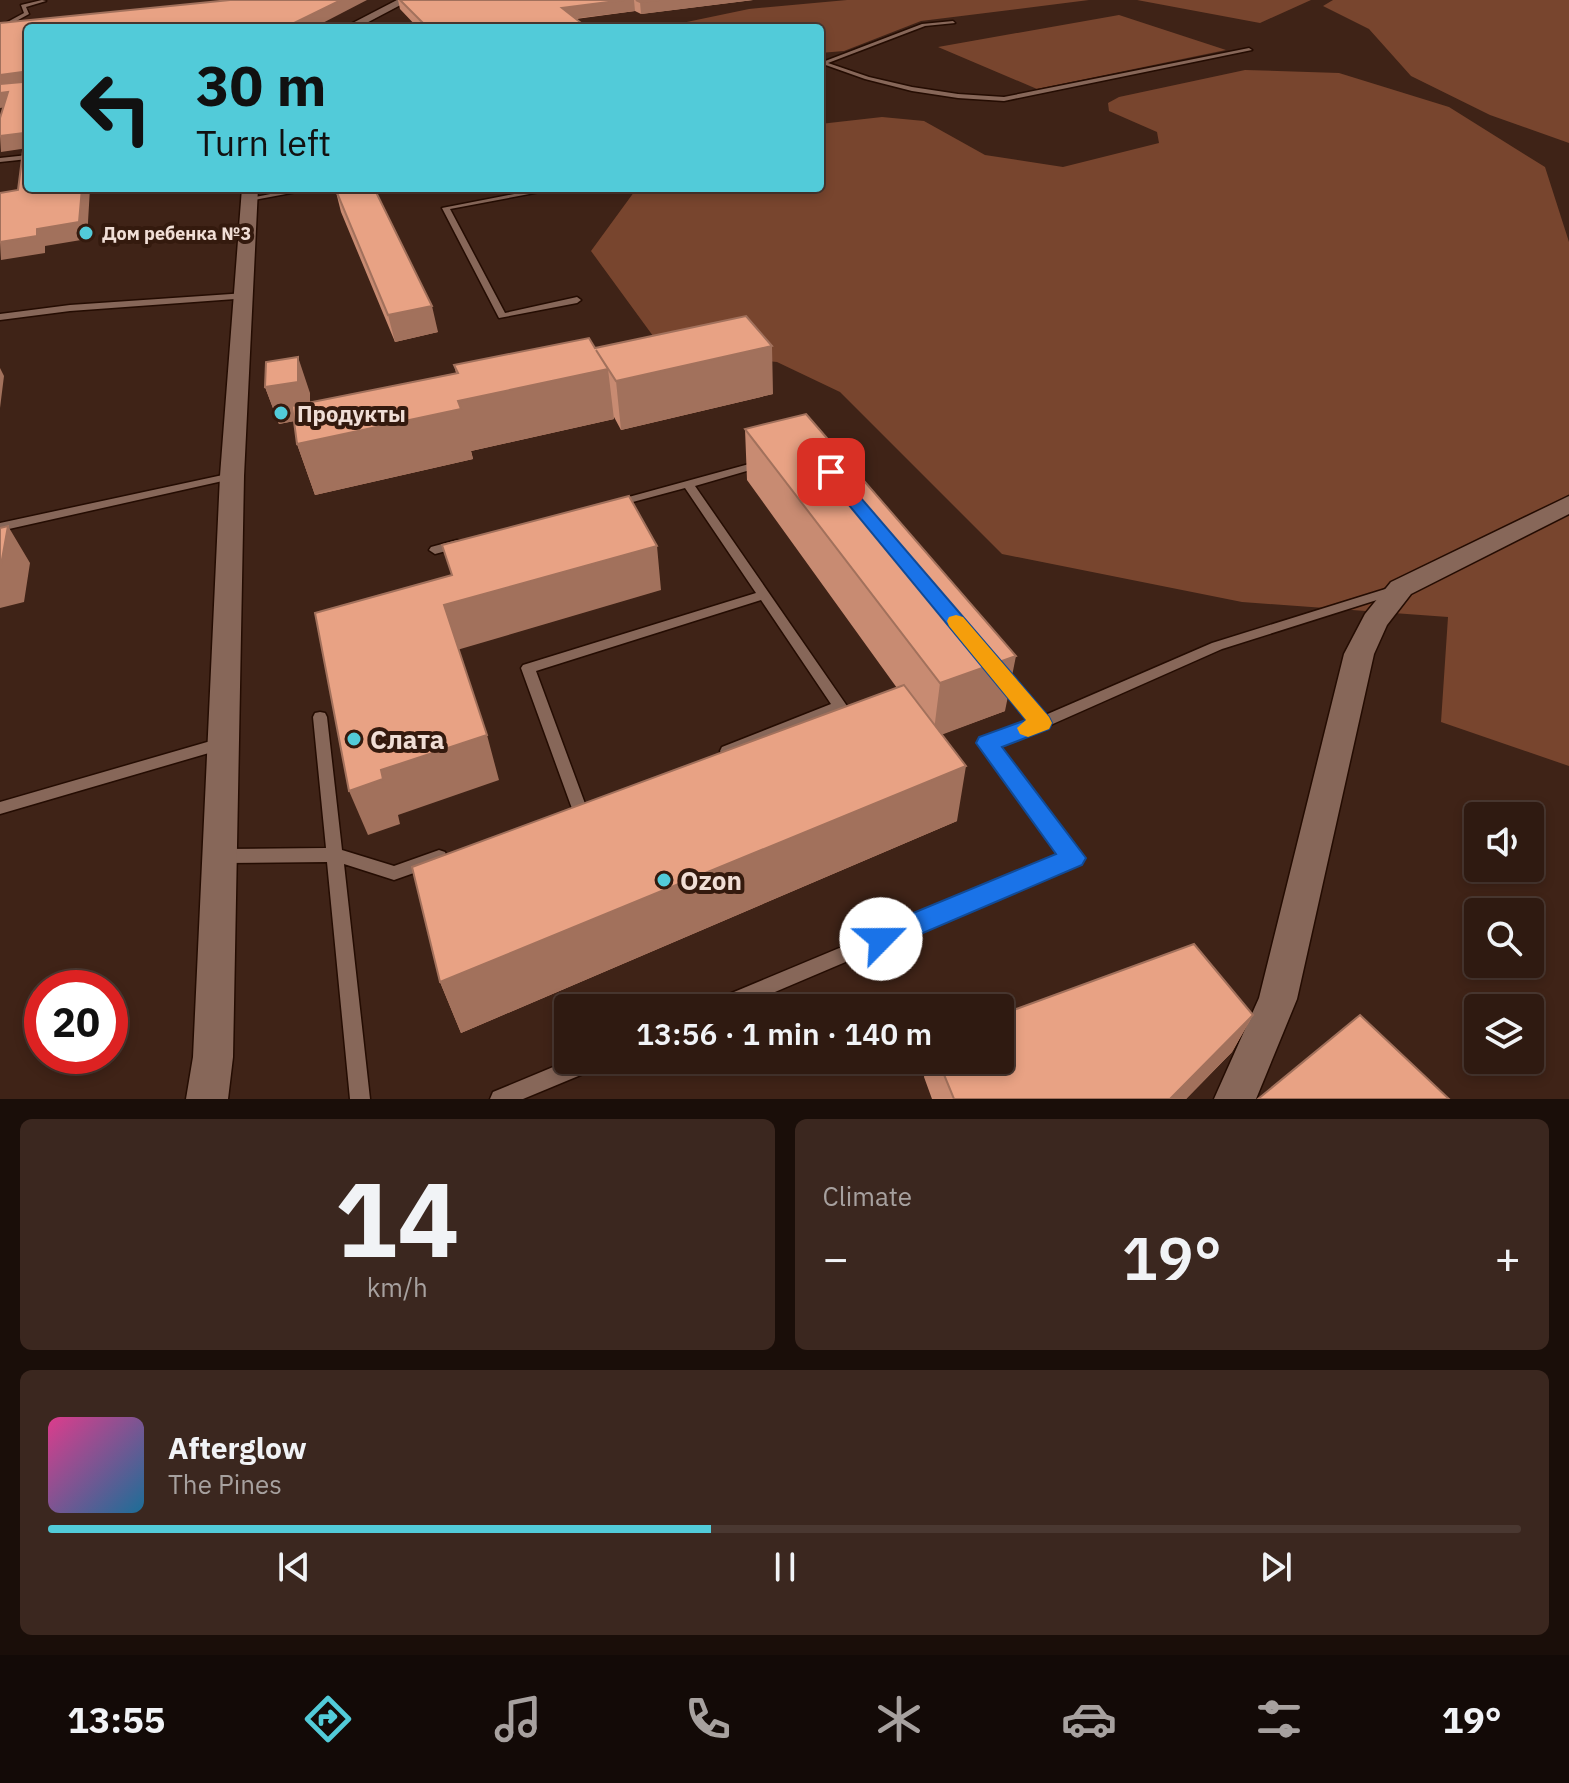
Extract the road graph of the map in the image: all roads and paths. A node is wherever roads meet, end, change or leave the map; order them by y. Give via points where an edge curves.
1 (405, 0) edge
2 (44, 1) edge
3 (953, 22) dead end
4 (356, 24) edge
5 (24, 29) edge
6 (0, 30) edge
7 (1249, 50) dead end
8 (824, 63) edge
9 (824, 65) edge
10 (24, 157) edge
11 (0, 160) edge
12 (271, 192) edge
13 (535, 192) edge
14 (249, 194) edge
15 (246, 296) junction
16 (577, 300) dead end
17 (0, 317) edge
18 (771, 462) edge
19 (232, 476) junction
20 (688, 484) junction
21 (1569, 504) edge
22 (599, 508) edge
23 (0, 527) edge
24 (465, 542) edge
25 (435, 550) dead end
26 (1401, 588) junction
27 (764, 595) junction
28 (989, 660) edge
29 (320, 717) dead end
30 (1041, 723) junction
31 (224, 743) junction
32 (711, 757) edge
33 (0, 808) edge
34 (579, 809) edge
35 (451, 853) edge
36 (336, 855) junction
37 (219, 856) junction
38 (749, 994) edge
39 (560, 1074) edge
40 (207, 1099) edge
41 (360, 1099) edge
42 (500, 1099) edge
43 (1235, 1099) edge

1 - 4 street
2 - 6 lane via 23,6 27,13 22,19
3 - 8 lane via 924,25
5 - 6 street
7 - 9 lane via 1004,99 922,91
10 - 11 lane
12 - 14 lane
13 - 16 lane via 446,208 502,316
14 - 15 street
15 - 17 lane
15 - 19 street
18 - 20 lane
19 - 23 lane
19 - 31 street
20 - 22 lane
20 - 27 lane
21 - 26 street
24 - 25 lane
26 - 30 lane via 1217,646
26 - 43 street via 1375,621 1359,654 1278,999
27 - 32 lane via 840,706
27 - 34 lane via 528,668
28 - 30 lane
29 - 36 lane
30 - 38 lane via 987,743 1073,858
31 - 33 lane
31 - 37 street
35 - 36 lane via 394,873
36 - 37 lane
36 - 41 lane
37 - 40 street
39 - 42 lane

